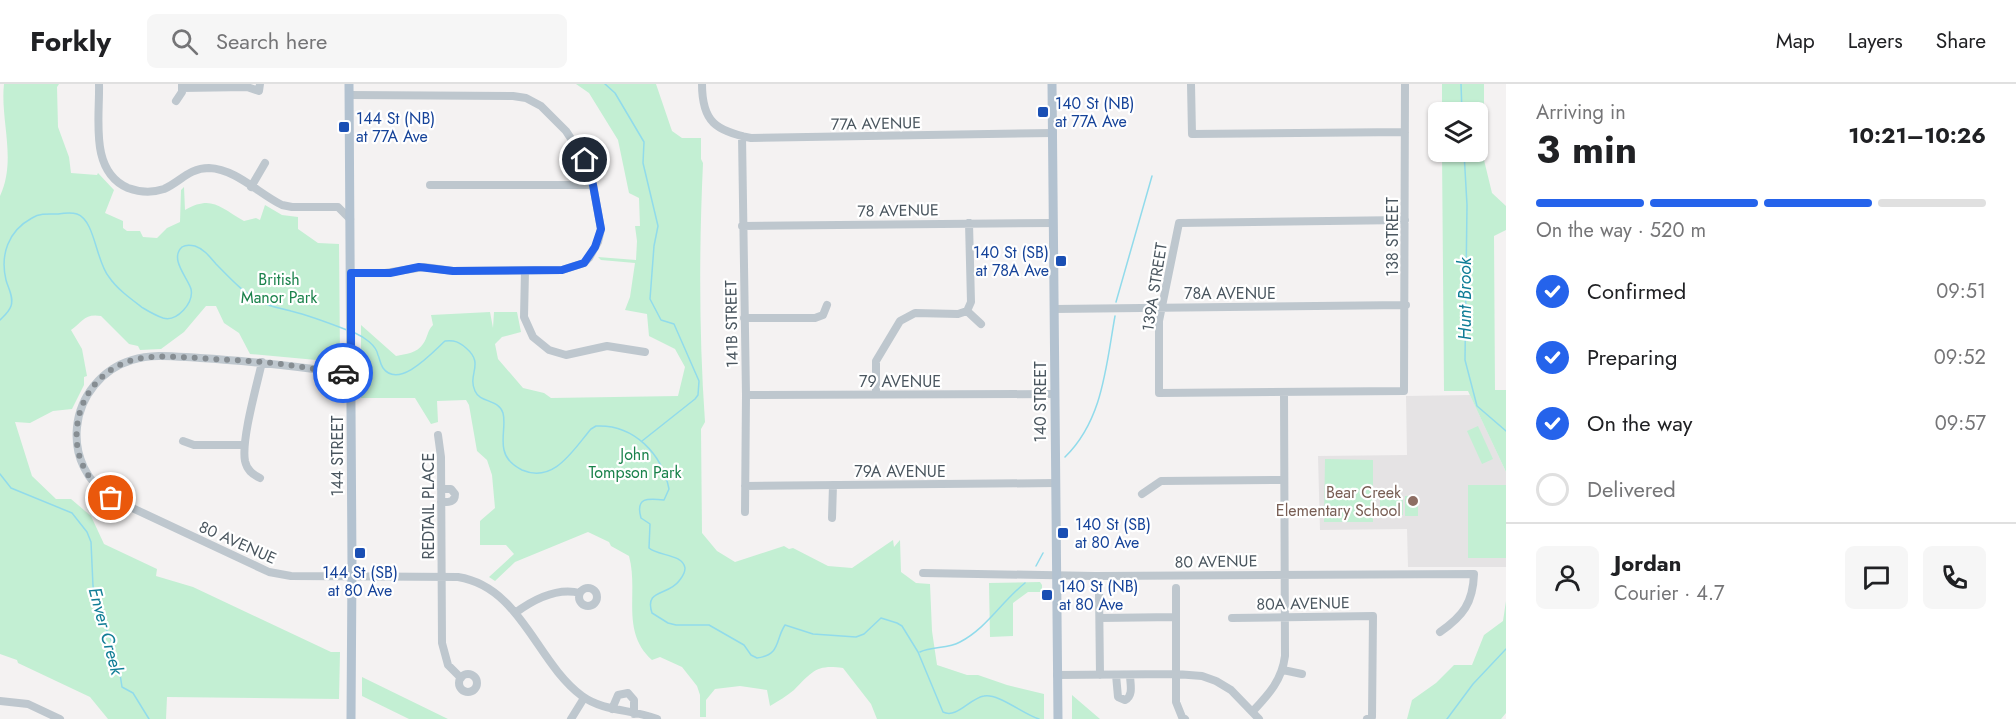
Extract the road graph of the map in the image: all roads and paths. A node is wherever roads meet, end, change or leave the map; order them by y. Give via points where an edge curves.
1 (99, 84) edge
2 (349, 84) edge
3 (702, 84) edge
4 (1052, 84) edge
5 (1191, 84) edge
6 (1405, 84) edge
7 (182, 86) edge
8 (260, 87) edge
9 (349, 95) junction
10 (176, 100) dead end
11 (1405, 132) junction
12 (1053, 133) junction
13 (742, 136) junction
14 (265, 163) dead end
15 (350, 185) junction
16 (430, 185) dead end
17 (593, 185) junction
18 (251, 187) junction
19 (338, 207) junction
20 (350, 219) junction
21 (1406, 220) junction
22 (969, 223) junction
23 (1053, 223) junction
24 (742, 226) junction
25 (586, 260) junction
26 (525, 271) junction
27 (590, 271) dead end
28 (351, 273) junction
29 (827, 305) dead end
30 (1406, 305) junction
31 (1162, 306) junction
32 (1054, 309) junction
33 (967, 311) junction
34 (744, 318) junction
35 (981, 324) dead end
36 (645, 352) dead end
37 (262, 362) junction
38 (351, 374) junction
39 (1284, 393) junction
40 (876, 394) junction
41 (1055, 394) junction
42 (746, 395) junction
43 (438, 435) dead end
44 (183, 441) dead end
45 (244, 445) junction
46 (260, 478) dead end
47 (1284, 480) junction
48 (1056, 483) junction
49 (832, 485) junction
50 (745, 486) junction
51 (441, 489) junction
52 (1142, 494) dead end
53 (441, 502) junction
54 (745, 512) dead end
55 (832, 518) dead end
56 (923, 573) dead end
57 (1285, 573) junction
58 (1056, 575) junction
59 (352, 578) junction
60 (442, 578) junction
61 (1176, 588) dead end
62 (1099, 591) dead end
63 (580, 593) dead end
64 (515, 613) junction
65 (1286, 616) junction
66 (1176, 617) junction
67 (1100, 618) junction
68 (1232, 618) dead end
69 (1440, 632) dead end
70 (1283, 670) junction
71 (1176, 674) junction
72 (1302, 674) dead end
73 (1057, 675) junction
74 (1100, 675) junction
75 (1116, 675) junction
76 (1130, 675) junction
77 (461, 678) dead end
78 (584, 698) junction
79 (0, 701) edge
80 (612, 709) junction
81 (1253, 711) junction
82 (634, 714) junction
83 (1058, 717) edge
84 (60, 719) edge
85 (351, 719) edge
86 (571, 719) edge
87 (657, 719) edge
88 (1185, 719) edge
89 (1259, 719) edge
90 (1367, 719) edge

1 - 18 street via 102,159 114,178 125,186 141,191 164,189 189,172 206,168 224,171
2 - 9 main road, 144 STREET
3 - 13 street, 77A AVENUE via 707,116 718,127
4 - 12 main road, 140 STREET
5 - 11 street via 1192,134
6 - 11 street, 138 STREET
7 - 8 street
7 - 10 street
9 - 15 main road, 144 STREET
9 - 17 street via 526,98 542,106 574,141
11 - 21 street, 138 STREET
12 - 13 street, 77A AVENUE
12 - 23 main road, 140 STREET
13 - 24 street, 141B STREET
14 - 18 street
15 - 19 street
15 - 20 main road, 144 STREET
16 - 17 street
17 - 25 street via 601,229
18 - 19 street via 285,206
19 - 20 street
20 - 28 main road, 144 STREET
21 - 30 street, 138 STREET
21 - 31 street, 139A STREET via 1179,223
22 - 23 street, 78 AVENUE
22 - 24 street, 78 AVENUE
22 - 33 street via 971,302
23 - 32 main road, 140 STREET
24 - 34 street, 141B STREET
25 - 26 street via 562,270
25 - 27 street
26 - 28 street via 419,267 390,273
26 - 36 street via 524,317 533,337 549,350 566,355 607,346
28 - 38 main road, 144 STREET
29 - 34 street via 823,315 815,318
30 - 31 street, 78A AVENUE
30 - 39 street, 138 STREET via 1404,390
31 - 32 street, 78A AVENUE
31 - 39 street, 139A STREET via 1159,393
32 - 41 main road, 140 STREET
33 - 35 street
33 - 40 street via 915,314 900,321 876,361
34 - 42 street, 141B STREET
37 - 38 street
37 - 45 street
37 - 59 street, 80 AVENUE via 143,357 121,364 94,386 80,411 76,441 83,467 96,486 120,503 269,572
38 - 59 main road, 144 STREET
39 - 47 street
40 - 41 street, 79 AVENUE
40 - 42 street, 79 AVENUE
41 - 48 main road, 140 STREET
42 - 50 street, 141B STREET
43 - 51 street, REDTAIL PLACE
44 - 45 street via 194,445
45 - 46 street via 247,467
47 - 52 street via 1161,481
47 - 57 street
48 - 49 street, 79A AVENUE
48 - 58 main road, 140 STREET
49 - 50 street, 79A AVENUE
49 - 55 street
50 - 54 street, 141B STREET
51 - 53 street, REDTAIL PLACE
51 - 53 street via 452,489 456,494 453,500
53 - 60 street, REDTAIL PLACE
56 - 58 street, 80 AVENUE
57 - 58 street, 80 AVENUE
57 - 65 street
57 - 69 street, 80 AVENUE via 1474,574 1466,609 1457,621
58 - 73 main road, 140 STREET
59 - 60 street, 80 AVENUE
59 - 85 main road, 144 STREET
60 - 64 street, 80 AVENUE via 470,579 485,585
60 - 77 street, REDTAIL PLACE via 444,653 448,665
61 - 66 street
62 - 67 street
63 - 64 street via 570,590 548,594
64 - 78 street, 80 AVENUE via 560,676
65 - 68 street, 80A AVENUE
65 - 70 street
65 - 90 street, 80A AVENUE via 1373,616 1372,717
66 - 67 street
66 - 71 street
67 - 74 street
70 - 72 street
70 - 81 street via 1272,692
71 - 76 street
71 - 81 street via 1216,681
71 - 88 street via 1176,702
73 - 74 street
73 - 83 main road, 140 STREET
74 - 75 street
75 - 76 street
75 - 76 street via 1116,693 1125,700 1131,693
78 - 80 street
78 - 86 street
79 - 84 street via 28,704
80 - 82 street
80 - 82 street via 618,695 628,693 634,700
81 - 89 street
82 - 87 street

